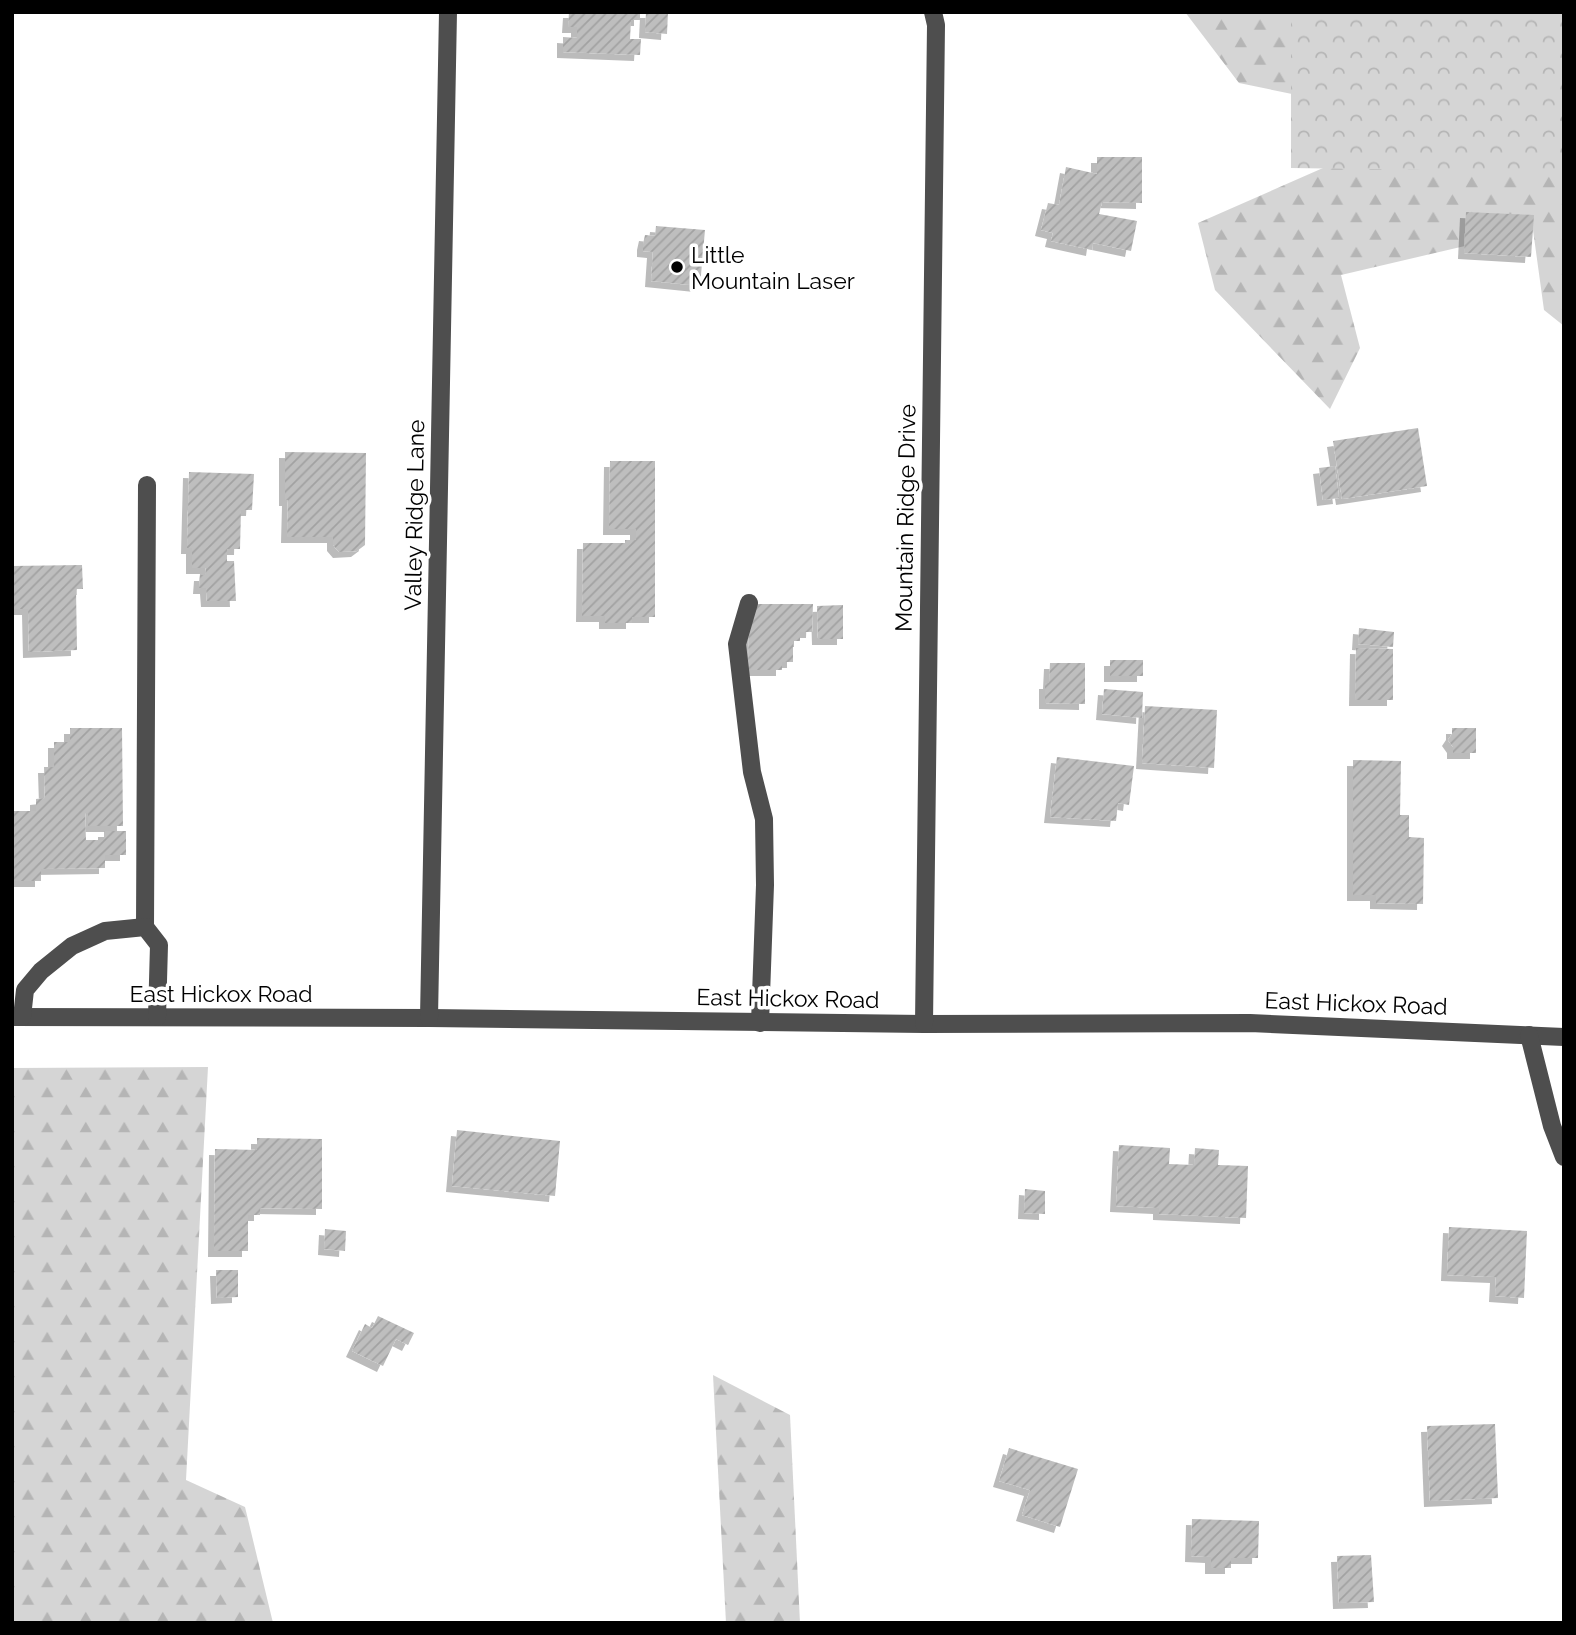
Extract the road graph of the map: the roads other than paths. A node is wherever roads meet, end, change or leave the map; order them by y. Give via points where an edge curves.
1 (448, 12) edge
2 (933, 12) edge
3 (147, 485) dead end
4 (749, 603) dead end
5 (145, 927) junction
6 (17, 1017) edge
7 (158, 1017) junction
8 (429, 1018) junction
9 (760, 1023) junction
10 (923, 1024) junction
11 (1529, 1035) junction
12 (1564, 1037) edge
13 (1564, 1157) edge

1 - 8 street, Valley Ridge Lane
2 - 10 street, Mountain Ridge Drive
3 - 5 street
4 - 9 street via 737,644 752,772 764,819
5 - 6 street via 105,931 72,946 25,990
5 - 7 street via 159,945
6 - 7 street, East Hickox Road
7 - 8 street, East Hickox Road
8 - 9 street, East Hickox Road
9 - 10 street, East Hickox Road
10 - 11 street, East Hickox Road via 1250,1023
11 - 12 street, East Hickox Road
11 - 13 street

